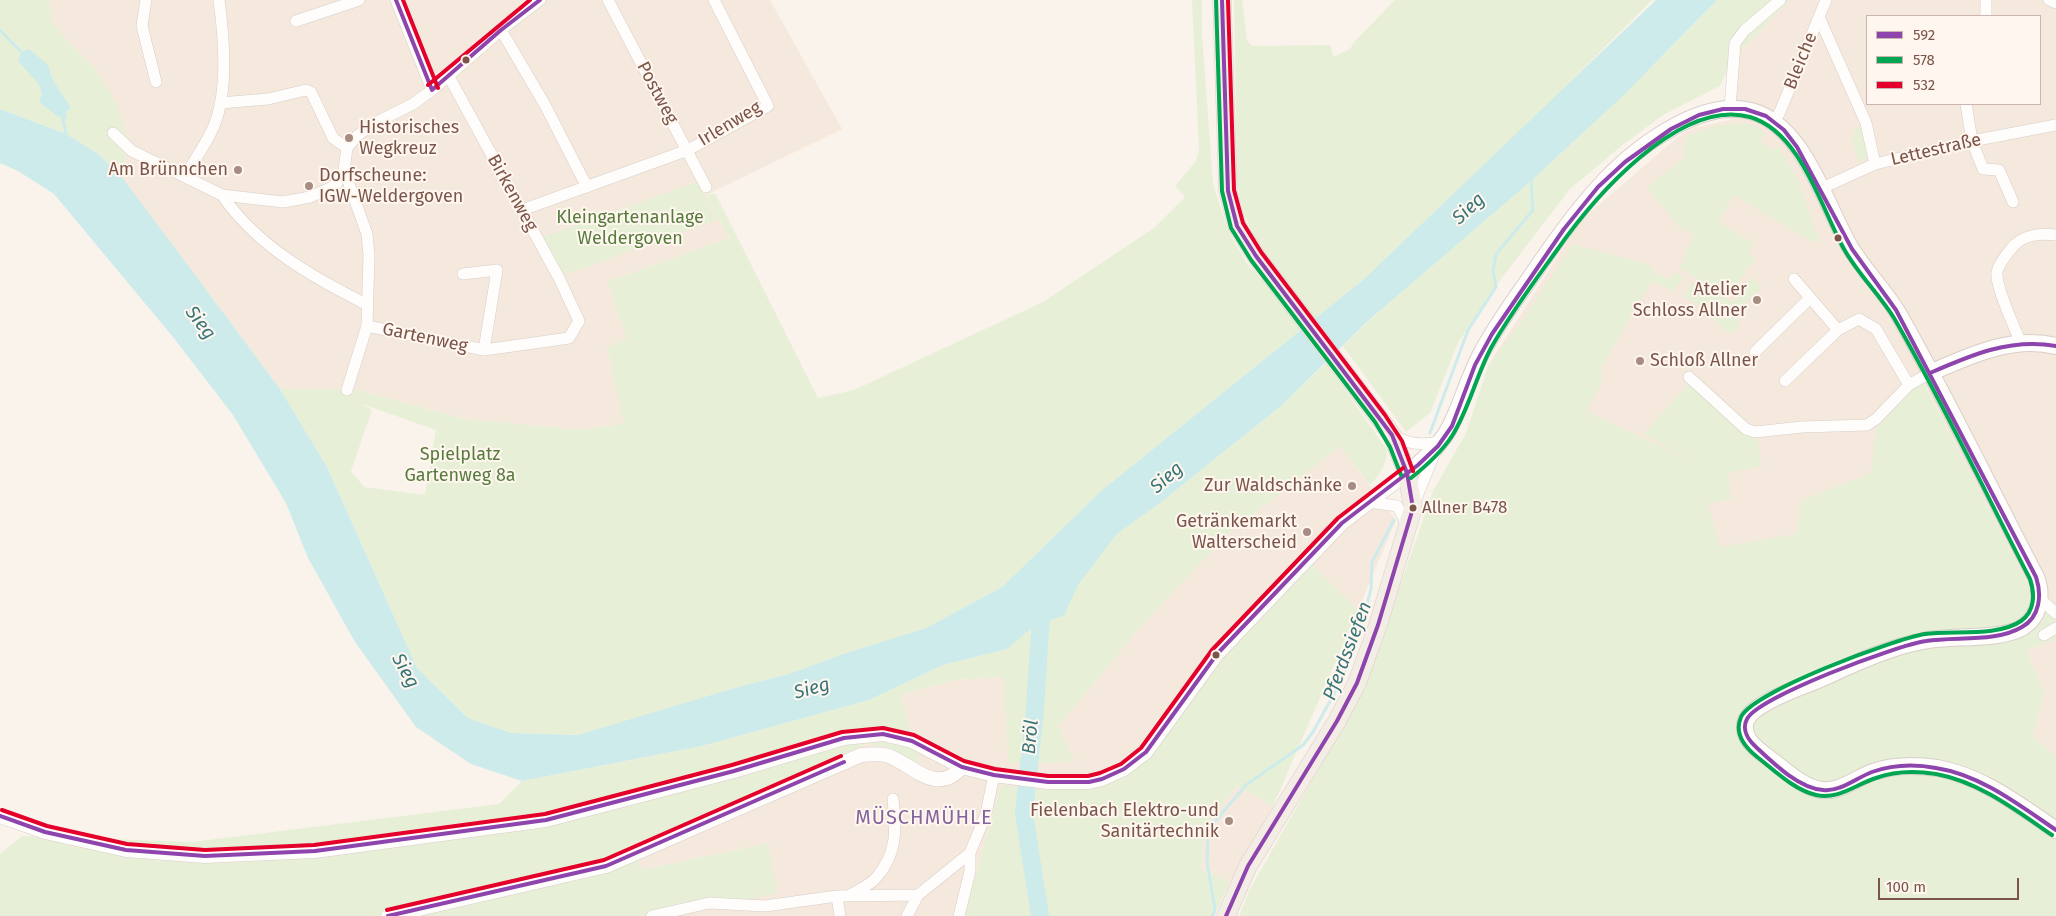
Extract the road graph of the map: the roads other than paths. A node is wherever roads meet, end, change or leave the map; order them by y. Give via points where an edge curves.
1 (146, 0) edge
2 (219, 0) edge
3 (359, 0) edge
4 (396, 0) edge
5 (540, 0) edge
6 (608, 0) edge
7 (714, 0) edge
8 (1222, 0) edge
9 (1780, 0) edge
10 (1826, 0) edge
11 (1986, 0) edge
12 (2049, 0) edge
13 (2056, 3) edge
14 (1986, 15) edge
15 (1819, 17) junction
16 (296, 21) dead end
17 (501, 30) junction
18 (448, 75) junction
19 (156, 82) dead end
20 (432, 90) junction
21 (220, 103) junction
22 (1966, 105) edge
23 (1730, 108) junction
24 (1773, 121) junction
25 (2056, 125) edge
26 (113, 133) dead end
27 (1972, 142) junction
28 (347, 148) junction
29 (688, 150) junction
30 (1875, 164) junction
31 (344, 170) junction
32 (186, 175) junction
33 (587, 187) junction
34 (706, 187) dead end
35 (1820, 189) junction
36 (222, 195) junction
37 (2013, 202) dead end
38 (522, 210) junction
39 (2056, 236) edge
40 (463, 274) dead end
41 (1794, 279) dead end
42 (1810, 298) junction
43 (366, 304) junction
44 (367, 326) junction
45 (1838, 330) junction
46 (569, 338) joint
47 (2021, 344) junction
48 (2056, 346) edge
49 (484, 350) junction
50 (1755, 352) dead end
51 (1930, 373) junction
52 (1689, 377) dead end
53 (1785, 381) dead end
54 (1909, 384) junction
55 (347, 390) dead end
56 (1392, 435) junction
57 (1441, 442) junction
58 (1407, 473) junction
59 (1369, 502) junction
60 (1413, 508) junction
61 (1405, 534) junction
62 (2040, 599) junction
63 (2056, 613) edge
64 (2056, 628) edge
65 (2044, 635) dead end
66 (962, 767) junction
67 (998, 776) junction
68 (893, 800) dead end
69 (0, 816) edge
70 (2056, 830) edge
71 (970, 853) junction
72 (850, 895) junction
73 (837, 896) junction
74 (918, 896) junction
75 (388, 916) edge
76 (652, 916) edge
77 (840, 916) edge
78 (907, 916) edge
79 (959, 916) edge
80 (1226, 916) edge

1 - 19 street via 142,26
2 - 21 street via 223,28
3 - 16 street
4 - 20 street
5 - 17 street
6 - 29 street, Postweg
7 - 29 street, Irlenweg via 768,106
8 - 56 main road via 1229,197 1237,226 1256,256
9 - 23 street via 1744,30 1735,43
10 - 15 street, Bleiche
11 - 14 street
12 - 13 street
15 - 24 street, Bleiche via 1780,114
15 - 30 street via 1866,123
17 - 18 street
17 - 33 street
18 - 20 street
18 - 38 street, Birkenweg
20 - 28 street via 413,104 375,122
21 - 28 street via 268,99 306,90 311,92 333,138
21 - 32 street via 214,127
22 - 27 street
23 - 24 main road via 1752,111
23 - 57 main road via 1699,115 1671,129 1625,162 1591,195 1492,334 1475,365 1452,426
24 - 35 main road via 1798,147
25 - 27 street, Lettestraße
26 - 32 street via 132,151
27 - 30 street, Lettestraße
27 - 37 street via 1983,170 1999,170
28 - 31 street
29 - 33 street, Irlenweg
29 - 34 street, Postweg
30 - 35 street, Lettestraße
31 - 36 street via 330,188 292,201
31 - 43 street via 367,234
32 - 36 street
33 - 38 street, Irlenweg
35 - 51 main road via 1852,249 1896,310
36 - 43 street via 236,214 297,267
38 - 46 street, Birkenweg via 579,322
39 - 47 street via 2032,234 2015,243 1997,272 2000,293
40 - 49 street, Gartenweg via 497,270
41 - 42 street
42 - 45 street
42 - 50 street
43 - 44 street
44 - 49 street, Gartenweg
44 - 55 street
45 - 53 street
45 - 54 street via 1859,319 1876,329
46 - 49 street, Gartenweg
47 - 48 main road via 2041,342
47 - 51 main road via 1980,352
51 - 54 street
51 - 62 main road via 2036,577
52 - 54 street via 1746,429 1755,432 1866,425 1876,419
56 - 57 street via 1406,442
56 - 58 main road
57 - 58 main road
57 - 60 street
58 - 59 street
58 - 60 main road
59 - 61 street via 1397,506 1404,518
59 - 67 street via 1342,523 1217,654 1146,752 1124,769 1089,782 1048,782
60 - 61 main road
61 - 80 main road via 1357,684 1248,866
62 - 63 street
62 - 70 main road via 2032,618 2017,630 1931,639 1900,647 1768,701 1750,714 1744,728 1753,746 1811,788 1833,790 1889,768 1937,768 1966,776 1993,789
64 - 65 street
66 - 67 street
66 - 69 street via 912,741 883,734 844,738 734,771 546,820 344,847 252,855 205,856 126,850 45,832
66 - 75 street via 944,780 934,779 888,756 861,755 606,866
67 - 71 street
68 - 72 street via 897,833 890,855 875,879
71 - 74 street
71 - 79 street via 970,871
72 - 73 street
72 - 74 street
73 - 76 street via 765,906 709,903
73 - 77 street
74 - 78 street

